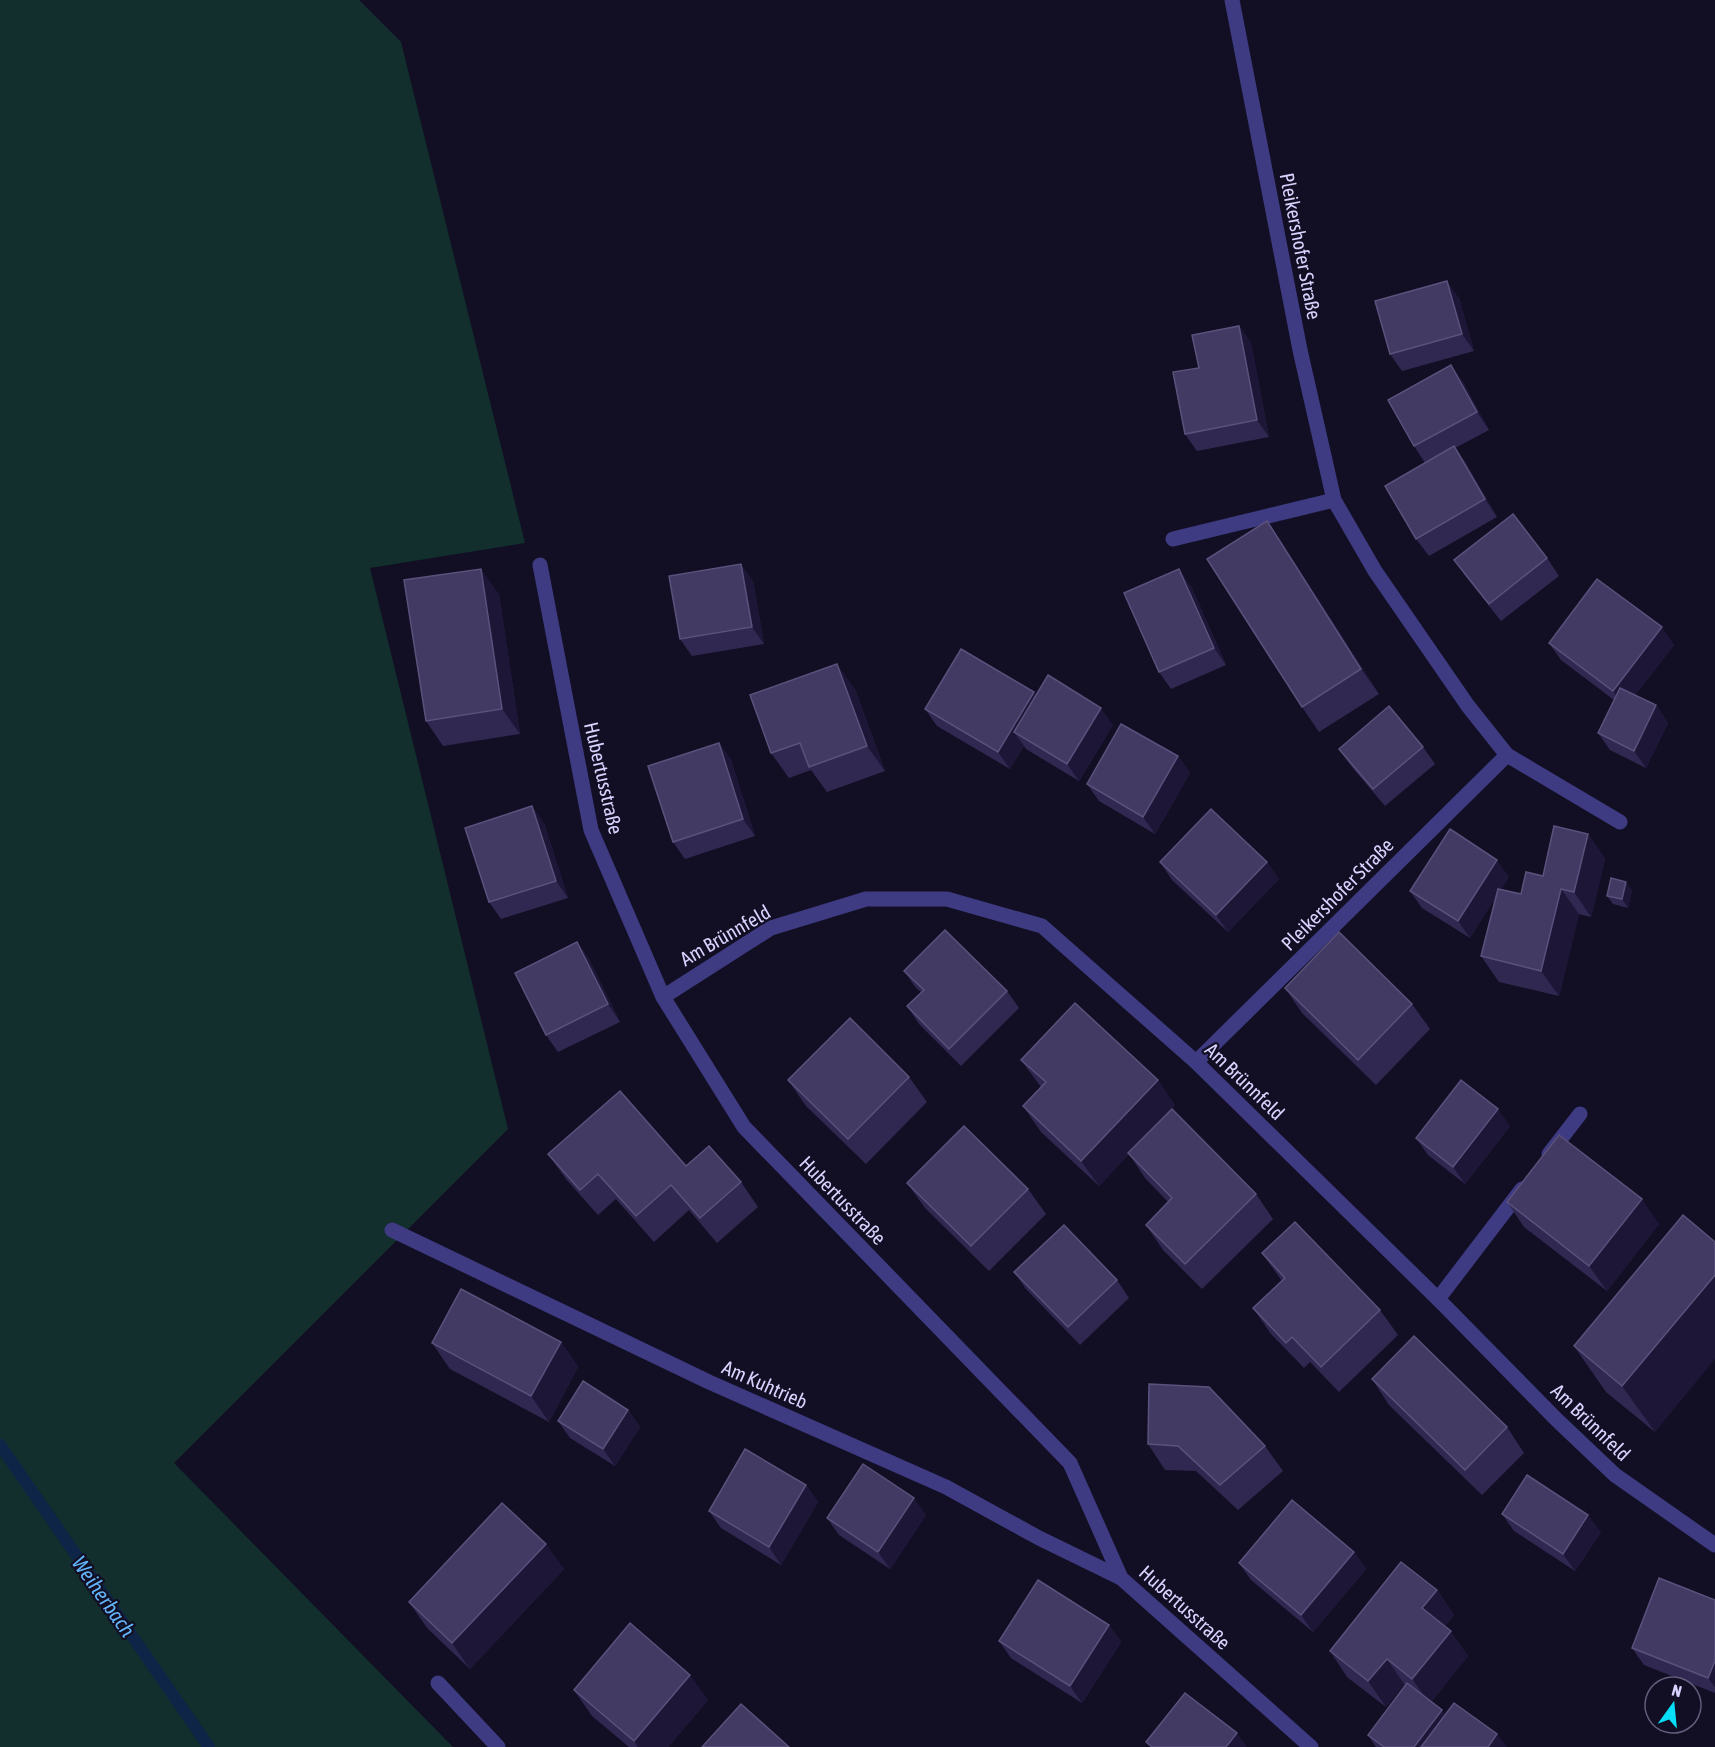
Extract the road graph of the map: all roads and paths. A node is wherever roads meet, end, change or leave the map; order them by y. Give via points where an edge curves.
1 (1232, 0) edge
2 (1334, 500) junction
3 (1173, 539) dead end
4 (540, 564) dead end
5 (1507, 755) junction
6 (1620, 822) dead end
7 (663, 997) junction
8 (1196, 1062) junction
9 (1580, 1114) dead end
10 (392, 1230) dead end
11 (1438, 1299) junction
12 (1715, 1545) edge
13 (1121, 1578) junction
14 (438, 1683) dead end
15 (498, 1747) edge
16 (1311, 1747) edge

1 - 2 street, Pleikershofer Straße via 1300,350
2 - 3 street
2 - 5 street, Pleikershofer Straße via 1375,571 1468,706
4 - 7 street, Hubertusstraße via 591,830
5 - 6 street, Pleikershofer Straße
5 - 8 street, Pleikershofer Straße
7 - 8 street, Am Brünnfeld via 771,928 866,899 947,899 1042,926
7 - 13 street, Hubertusstraße via 744,1127 1070,1463
8 - 11 street, Am Brünnfeld
9 - 11 street
10 - 13 street, Am Kuhtrieb via 709,1382 946,1487
11 - 12 street, Am Brünnfeld via 1615,1475
13 - 16 street, Hubertusstraße
14 - 15 street

